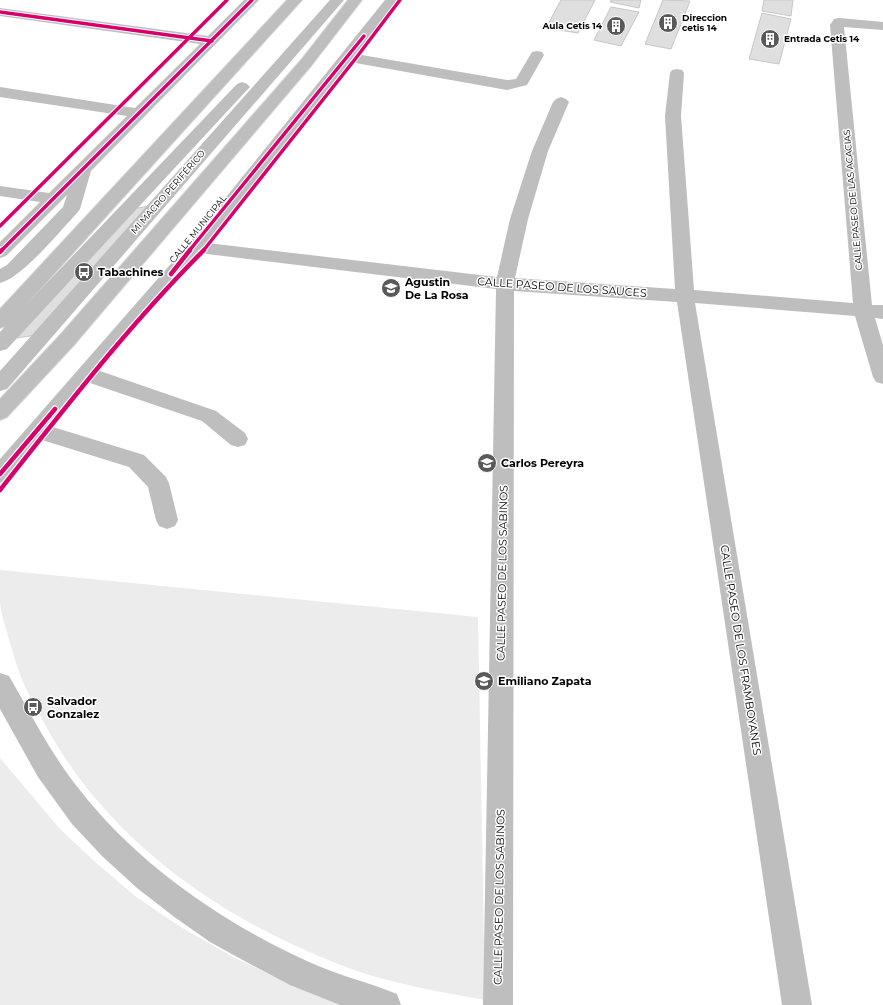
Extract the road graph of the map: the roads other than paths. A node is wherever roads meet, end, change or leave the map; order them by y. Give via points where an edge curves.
1 (252, 0) edge
2 (295, 0) edge
3 (324, 0) edge
4 (337, 0) edge
5 (355, 0) edge
6 (365, 0) edge
7 (392, 0) edge
8 (0, 12) edge
9 (883, 26) edge
10 (212, 41) junction
11 (537, 55) dead end
12 (347, 57) junction
13 (306, 63) junction
14 (677, 73) dead end
15 (0, 92) edge
16 (561, 102) dead end
17 (139, 112) junction
18 (85, 168) junction
19 (0, 191) edge
20 (53, 199) junction
21 (195, 247) junction
22 (0, 252) edge
23 (0, 277) edge
24 (505, 284) junction
25 (685, 296) junction
26 (863, 311) junction
27 (883, 312) edge
28 (0, 321) edge
29 (0, 344) edge
30 (86, 374) junction
31 (883, 377) edge
32 (0, 384) edge
33 (0, 412) edge
34 (37, 430) junction
35 (238, 439) dead end
36 (5, 469) edge
37 (167, 520) dead end
38 (0, 684) edge
39 (386, 1005) edge
40 (498, 1005) edge
41 (797, 1005) edge

1 - 10 main road
2 - 28 main road
3 - 29 main road, MI MACRO PERIFÉRICO
4 - 32 main road, MI MACRO PERIFÉRICO
5 - 13 main road
6 - 13 main road
7 - 12 main road, CALLE MUNICIPAL
8 - 10 main road
9 - 26 main road, CALLE PASEO DE LAS ACACIAS via 840,22 837,25
10 - 17 main road
11 - 12 main road via 522,82 507,85
12 - 21 main road, CALLE MUNICIPAL
13 - 33 main road via 67,340
14 - 25 main road, CALLE PASEO DE LOS FRAMBOYANES via 673,116
15 - 17 main road
16 - 24 main road, CALLE PASEO DE LOS SABINOS via 540,151 519,219
17 - 18 main road
18 - 20 main road
18 - 23 main road via 71,209 13,269
19 - 20 main road
20 - 22 main road
21 - 24 main road, CALLE PASEO DE LOS SAUCES
21 - 30 main road, CALLE MUNICIPAL
24 - 25 main road, CALLE PASEO DE LOS SAUCES
24 - 40 main road, CALLE PASEO DE LOS SABINOS
25 - 26 main road, CALLE PASEO DE LOS SAUCES
25 - 41 main road, CALLE PASEO DE LOS FRAMBOYANES
26 - 27 main road, CALLE PASEO DE LOS SAUCES
26 - 31 main road, CALLE PASEO DE LAS ACACIAS
30 - 34 main road, CALLE MUNICIPAL
30 - 35 main road via 209,416
34 - 36 main road, CALLE MUNICIPAL
34 - 37 main road via 136,461 158,482
38 - 39 main road via 44,764 82,814 118,852 156,886 204,921 252,950 304,976

